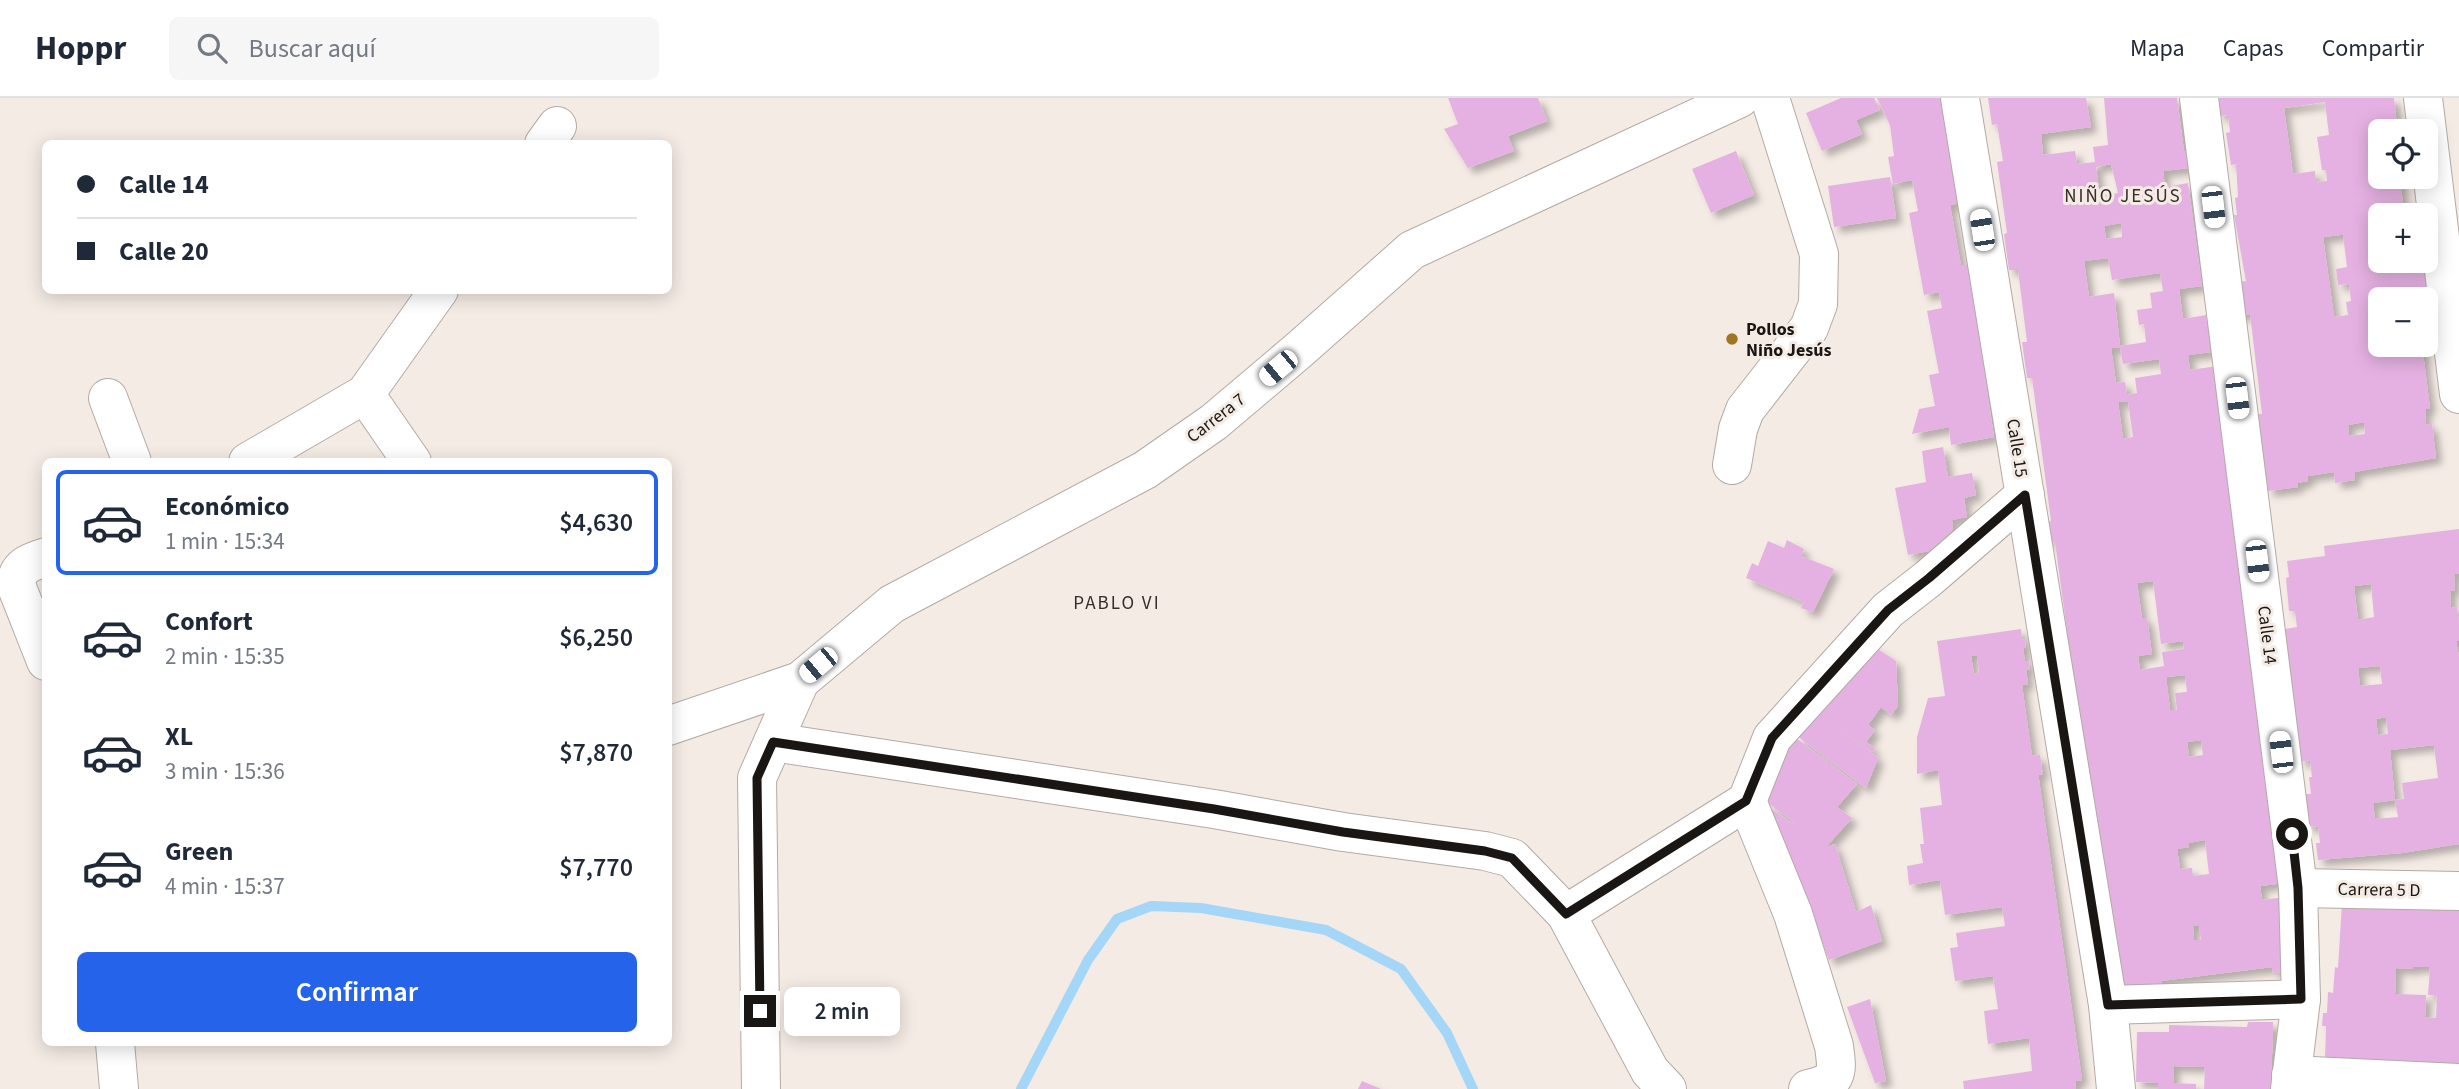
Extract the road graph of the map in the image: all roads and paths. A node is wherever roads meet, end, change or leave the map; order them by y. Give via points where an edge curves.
1 (1741, 98) edge
2 (1770, 98) edge
3 (1960, 98) edge
4 (2199, 98) edge
5 (2423, 98) edge
6 (436, 294) edge
7 (365, 394) junction
8 (2459, 394) edge
9 (108, 398) dead end
10 (130, 458) edge
11 (255, 458) edge
12 (409, 458) edge
13 (1732, 465) dead end
14 (2025, 495) junction
15 (42, 558) edge
16 (42, 651) edge
17 (800, 681) junction
18 (672, 725) edge
19 (773, 742) junction
20 (1746, 801) junction
21 (2298, 888) junction
22 (2459, 891) edge
23 (1566, 914) junction
24 (2301, 999) junction
25 (2108, 1005) junction
26 (115, 1046) edge
27 (2290, 1082) edge
28 (2459, 1083) edge
29 (120, 1089) edge
30 (761, 1089) edge
31 (1667, 1089) edge
32 (1808, 1089) edge
33 (2116, 1089) edge

1 - 17 street, Carrera 7 via 1412,250 1202,430 1145,470 892,604
2 - 13 street via 1819,254 1818,304 1809,328 1745,410
3 - 14 street, Calle 15
4 - 21 street, Calle 14
5 - 8 street
6 - 7 street
7 - 11 street
7 - 12 street
9 - 10 street
14 - 20 street via 1888,610 1772,738
14 - 25 street, Calle 15
15 - 16 street via 16,574 21,601
17 - 18 street
17 - 19 street
19 - 23 street via 1485,851 1512,858
19 - 30 street via 757,778
20 - 23 street
20 - 32 street via 1793,914 1834,1046 1835,1074 1826,1085
21 - 22 street, Carrera 5 D
21 - 24 street, Calle 14
23 - 31 street via 1650,1070
24 - 25 street
24 - 27 street, Calle 14
25 - 33 street, Calle 15
26 - 29 street
27 - 28 street

